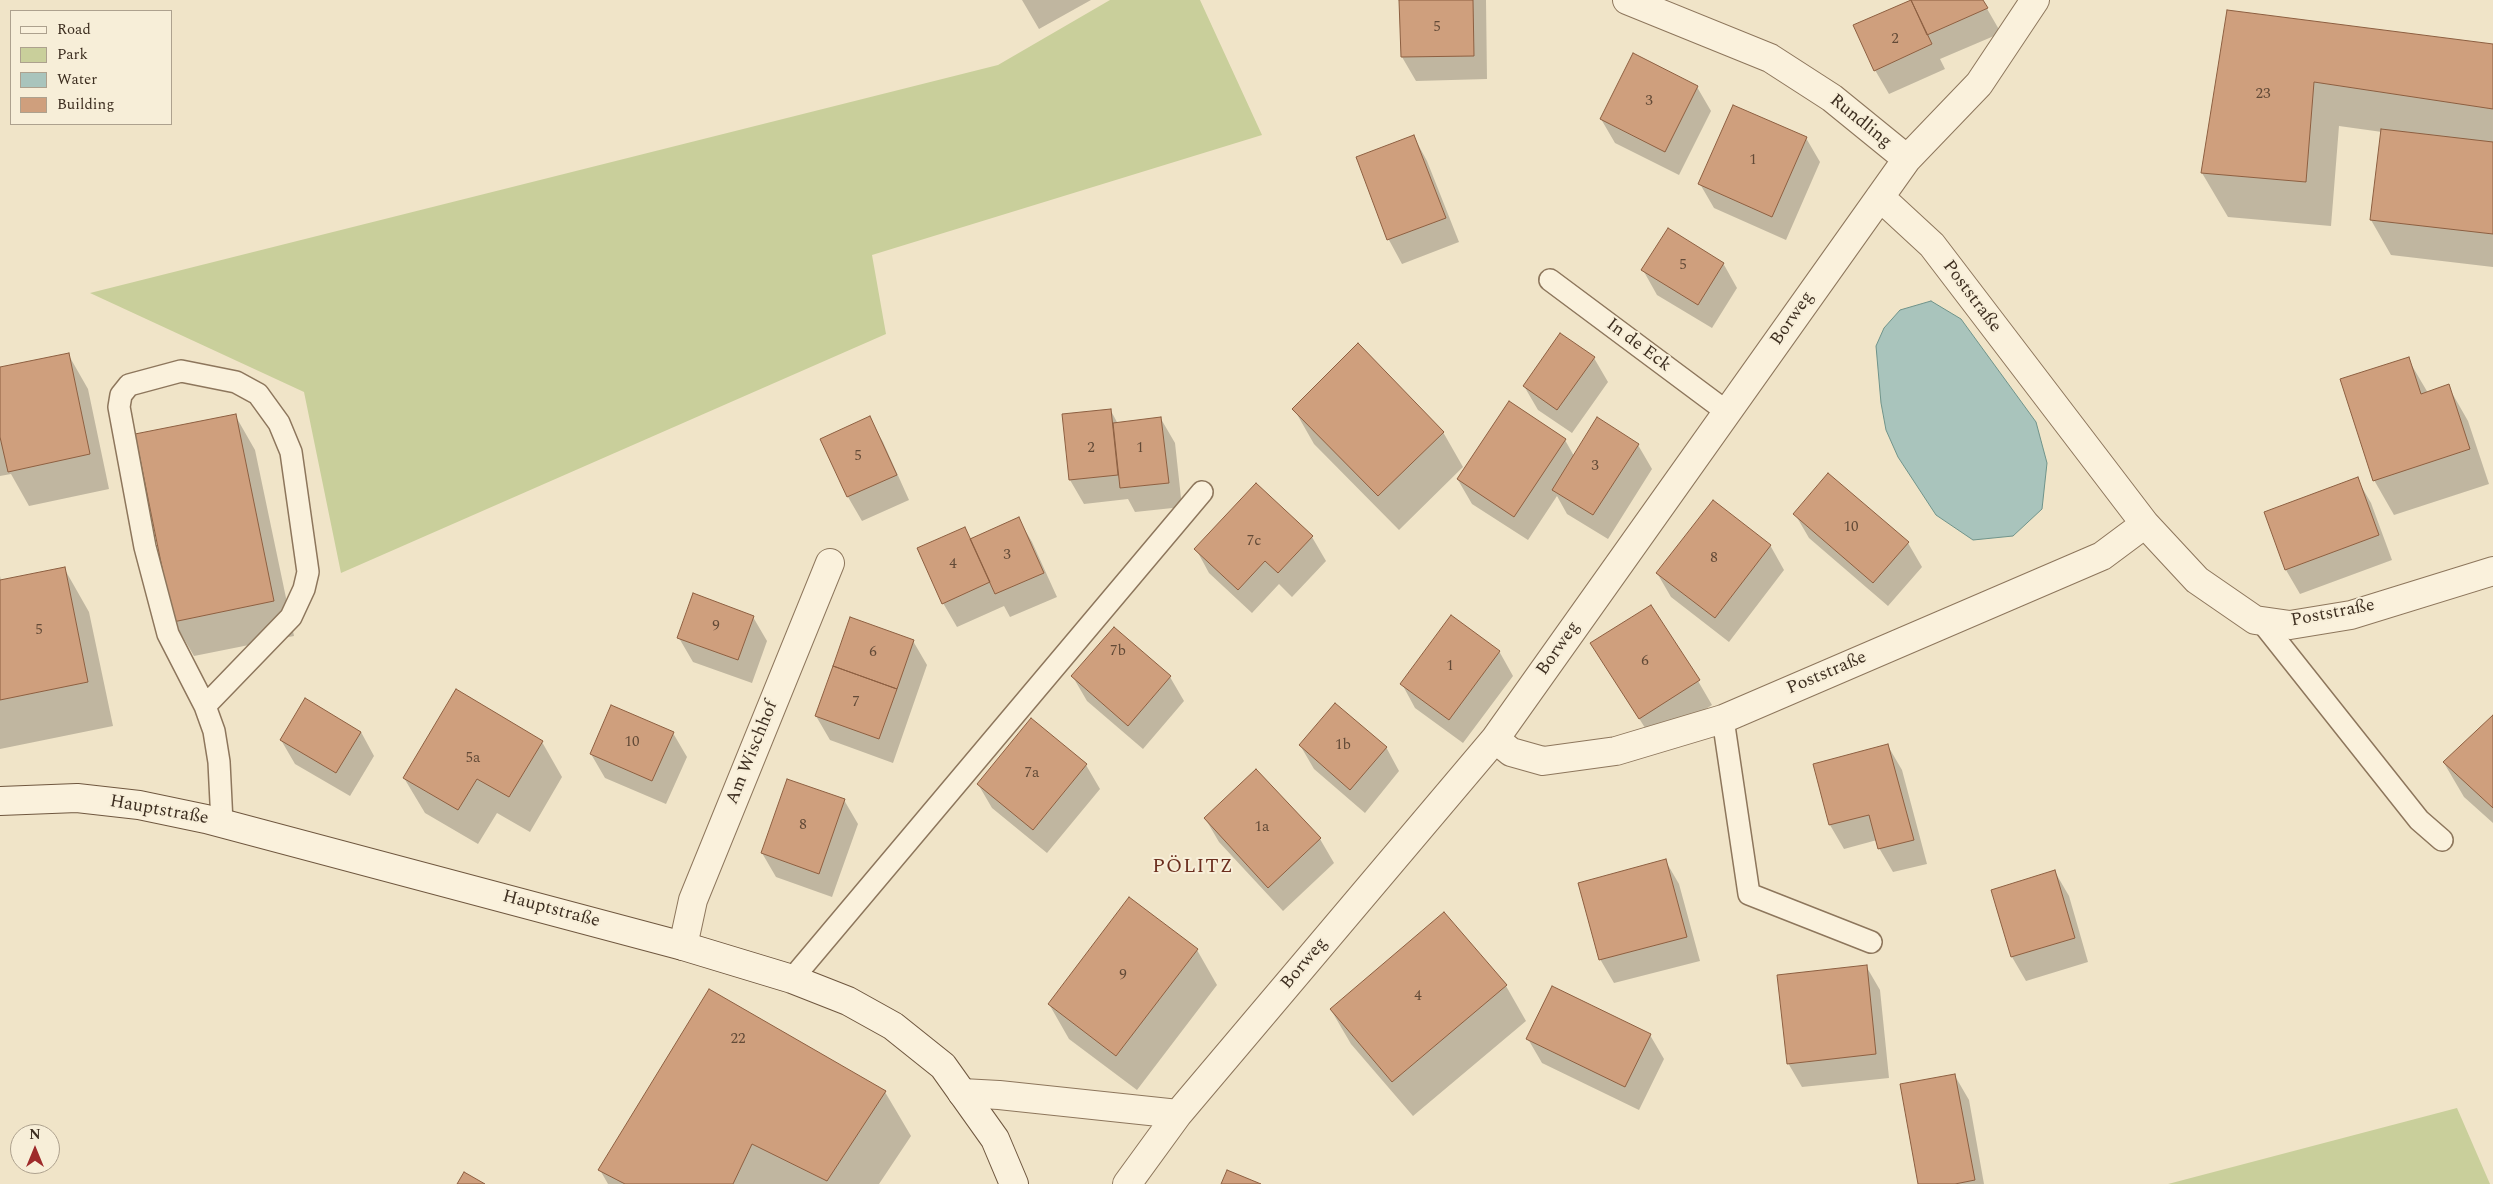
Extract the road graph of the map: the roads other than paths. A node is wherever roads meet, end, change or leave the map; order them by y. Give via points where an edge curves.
1 (1627, 0) edge
2 (2034, 0) edge
3 (1907, 159) junction
4 (1880, 197) junction
5 (1550, 280) dead end
6 (1727, 412) junction
7 (1202, 492) dead end
8 (2145, 524) junction
9 (830, 563) dead end
10 (2493, 571) edge
11 (2261, 620) junction
12 (205, 706) junction
13 (1723, 719) junction
14 (1495, 739) junction
15 (0, 801) edge
16 (222, 823) junction
17 (2442, 840) dead end
18 (1871, 942) dead end
19 (683, 946) junction
20 (792, 979) junction
21 (962, 1093) junction
22 (1178, 1114) junction
23 (1014, 1184) edge
24 (1127, 1184) edge

1 - 3 street, Rundling via 1770,58 1832,98
2 - 3 street, Rundling via 1979,84
3 - 4 street, Borweg
4 - 6 street, Borweg
4 - 8 street, Poststraße via 1932,245
5 - 6 lane, In de Eck
6 - 14 street, Borweg
7 - 20 lane
8 - 11 street, Poststraße via 2197,580 2255,620
8 - 13 street, Poststraße via 2102,556
9 - 19 street, Am Wischhof via 693,900
10 - 11 street, Poststraße via 2351,615 2290,625
11 - 17 lane via 2419,820
12 - 12 lane via 168,634 145,547 119,407 120,395 129,385 181,371 236,382 258,394 279,423 291,452 308,572 291,617
12 - 16 lane via 214,731 219,762
13 - 14 street, Poststraße via 1616,751 1543,761 1511,752
13 - 18 lane via 1749,894
14 - 22 street, Borweg
15 - 16 street, Hauptstraße via 86,799 139,804
16 - 19 street, Hauptstraße
19 - 20 street, Hauptstraße
20 - 21 street, Hauptstraße via 848,1002 893,1026 943,1066
21 - 22 street via 999,1094
21 - 23 street, Hauptstraße via 996,1139
22 - 24 street, Borweg

